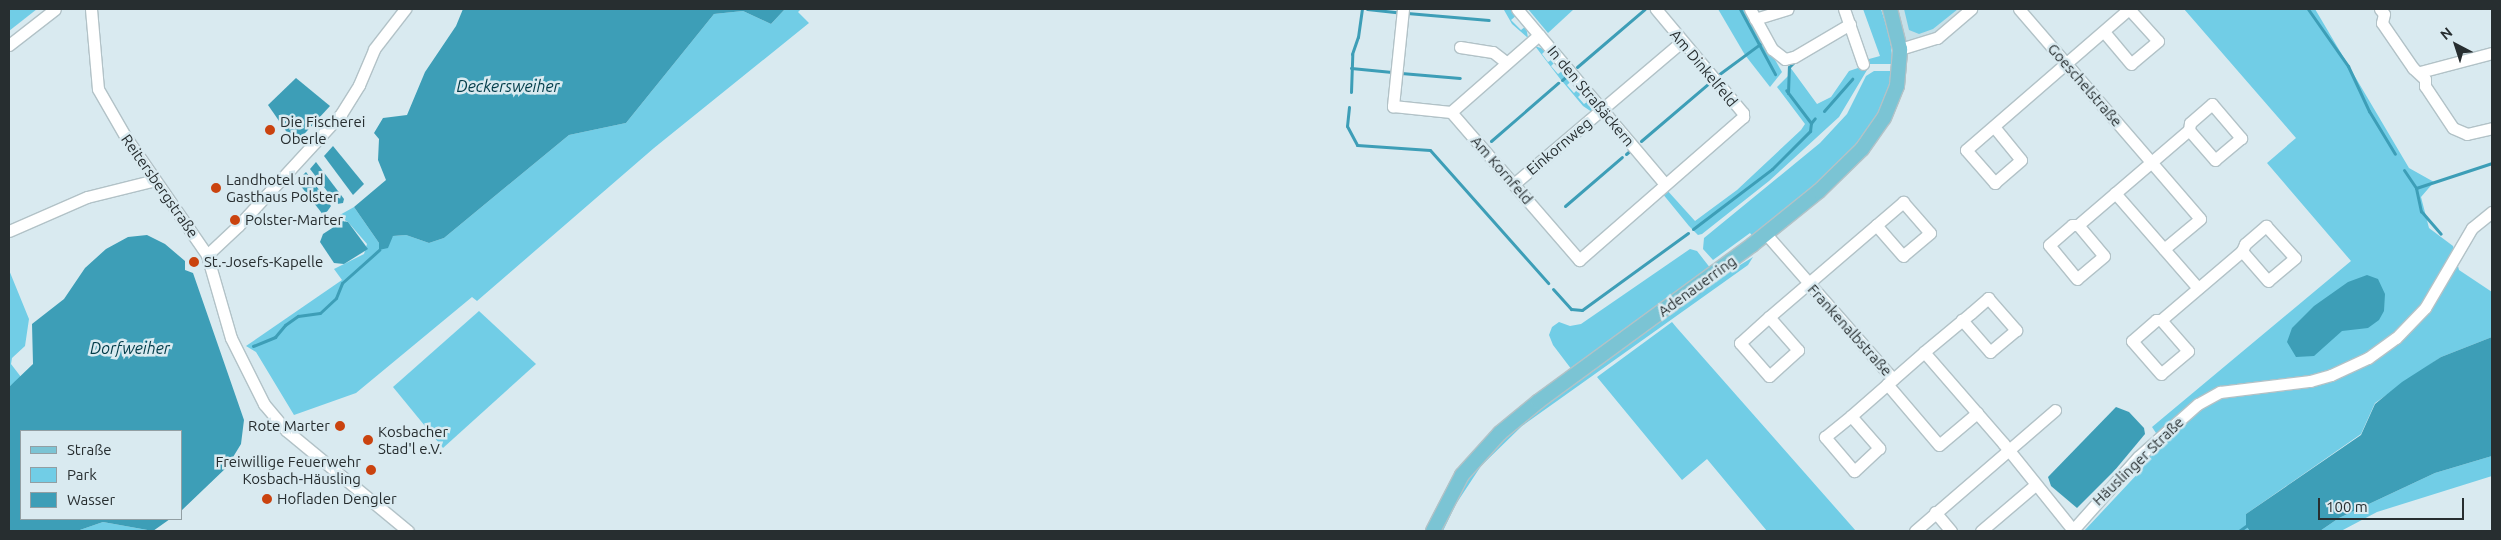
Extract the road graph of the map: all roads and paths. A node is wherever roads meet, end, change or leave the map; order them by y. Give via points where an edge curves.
1 (55, 9) edge
2 (91, 9) edge
3 (404, 9) edge
4 (1403, 9) edge
5 (1517, 9) edge
6 (1656, 9) edge
7 (1787, 9) edge
8 (1844, 9) edge
9 (1890, 9) edge
10 (1971, 9) edge
11 (2019, 9) edge
12 (2380, 9) edge
13 (1753, 14) edge
14 (1850, 24) junction
15 (2104, 33) junction
16 (1539, 35) junction
17 (1681, 42) junction
18 (9, 45) edge
19 (1460, 47) dead end
20 (1900, 49) junction
21 (2492, 53) edge
22 (1506, 62) junction
23 (1863, 64) dead end
24 (2067, 65) junction
25 (2420, 72) junction
26 (1602, 110) junction
27 (1451, 112) junction
28 (1995, 128) junction
29 (2492, 128) edge
30 (2188, 130) junction
31 (2151, 162) junction
32 (155, 180) junction
33 (1515, 183) junction
34 (1665, 184) junction
35 (2115, 193) junction
36 (2492, 212) edge
37 (1876, 225) junction
38 (2078, 225) junction
39 (9, 231) edge
40 (1766, 234) junction
41 (2164, 249) junction
42 (2242, 251) junction
43 (207, 254) junction
44 (1808, 284) junction
45 (2198, 288) junction
46 (1769, 317) junction
47 (1962, 320) junction
48 (2161, 320) junction
49 (1924, 352) junction
50 (1890, 382) junction
51 (2055, 410) dead end
52 (1977, 412) junction
53 (1851, 416) junction
54 (2007, 451) junction
55 (2035, 485) junction
56 (1935, 512) junction
57 (408, 531) edge
58 (1432, 531) edge
59 (1914, 531) edge
60 (1951, 531) edge
61 (1981, 531) edge
62 (2073, 531) edge

1 - 18 street
2 - 32 street, Reitersbergstraße via 98,89
3 - 43 street via 374,49 359,85 341,114 238,226
4 - 27 street via 1393,106
5 - 16 street, In den Straßäckern
6 - 17 street, Am Dinkelfeld
7 - 13 street
8 - 14 street
9 - 20 main road, Adenauerring
10 - 20 street via 1937,38
11 - 24 street, Goeschelstraße
12 - 25 street via 2384,14 2382,23 2413,68
13 - 14 street via 1776,54 1789,59
14 - 23 street
15 - 15 street via 2129,9 2158,41 2131,64
15 - 24 street
16 - 22 street
16 - 26 street, In den Straßäckern
17 - 26 street, Einkornweg
17 - 34 street, Am Dinkelfeld via 1743,117
19 - 22 street via 1494,52
20 - 40 main road, Adenauerring via 1895,93 1874,133 1842,169
21 - 25 street
22 - 27 street
24 - 28 street
24 - 31 street, Goeschelstraße
25 - 29 street via 2425,86 2453,128 2466,134
26 - 33 street, Einkornweg
26 - 34 street, In den Straßäckern
27 - 33 street, Am Kornfeld
28 - 28 street via 2021,160 1995,183 1966,150
30 - 30 street via 2190,124 2212,104 2241,138 2215,160
30 - 31 street
31 - 35 street
31 - 41 street, Goeschelstraße via 2200,219
32 - 39 street via 87,197
32 - 43 street, Reitersbergstraße
33 - 34 street, Am Kornfeld via 1579,260
35 - 38 street
35 - 41 street
36 - 62 street, Häuslinger Straße via 2472,228 2425,308 2396,338 2368,358 2331,375 2310,381 2220,392 2198,404 2138,457
37 - 37 street via 1903,202 1930,233 1903,256
37 - 44 street
38 - 38 street via 2104,256 2077,279 2049,245 2072,225
40 - 44 street, Frankenalbstraße
40 - 58 main road, Adenauerring via 1538,401 1500,433 1462,475
41 - 45 street
42 - 42 street via 2245,244 2266,226 2295,258 2268,281
42 - 45 street
43 - 57 street, Reitersbergstraße via 232,338 272,416
44 - 46 street
44 - 50 street, Frankenalbstraße
45 - 48 street
46 - 46 street via 1798,350 1768,376 1740,343
47 - 47 street, Frankenalbstraße via 1988,298 2016,330 1990,352
47 - 49 street, Frankenalbstraße
48 - 48 street via 2188,351 2161,374 2132,341 2156,320
49 - 50 street, Frankenalbstraße
49 - 52 street
50 - 52 street, Frankenalbstraße via 1939,445
50 - 53 street
51 - 54 street
52 - 54 street
53 - 53 street via 1879,448 1854,471 1825,438
54 - 55 street
54 - 56 street
55 - 61 street
55 - 62 street
56 - 59 street
56 - 60 street

